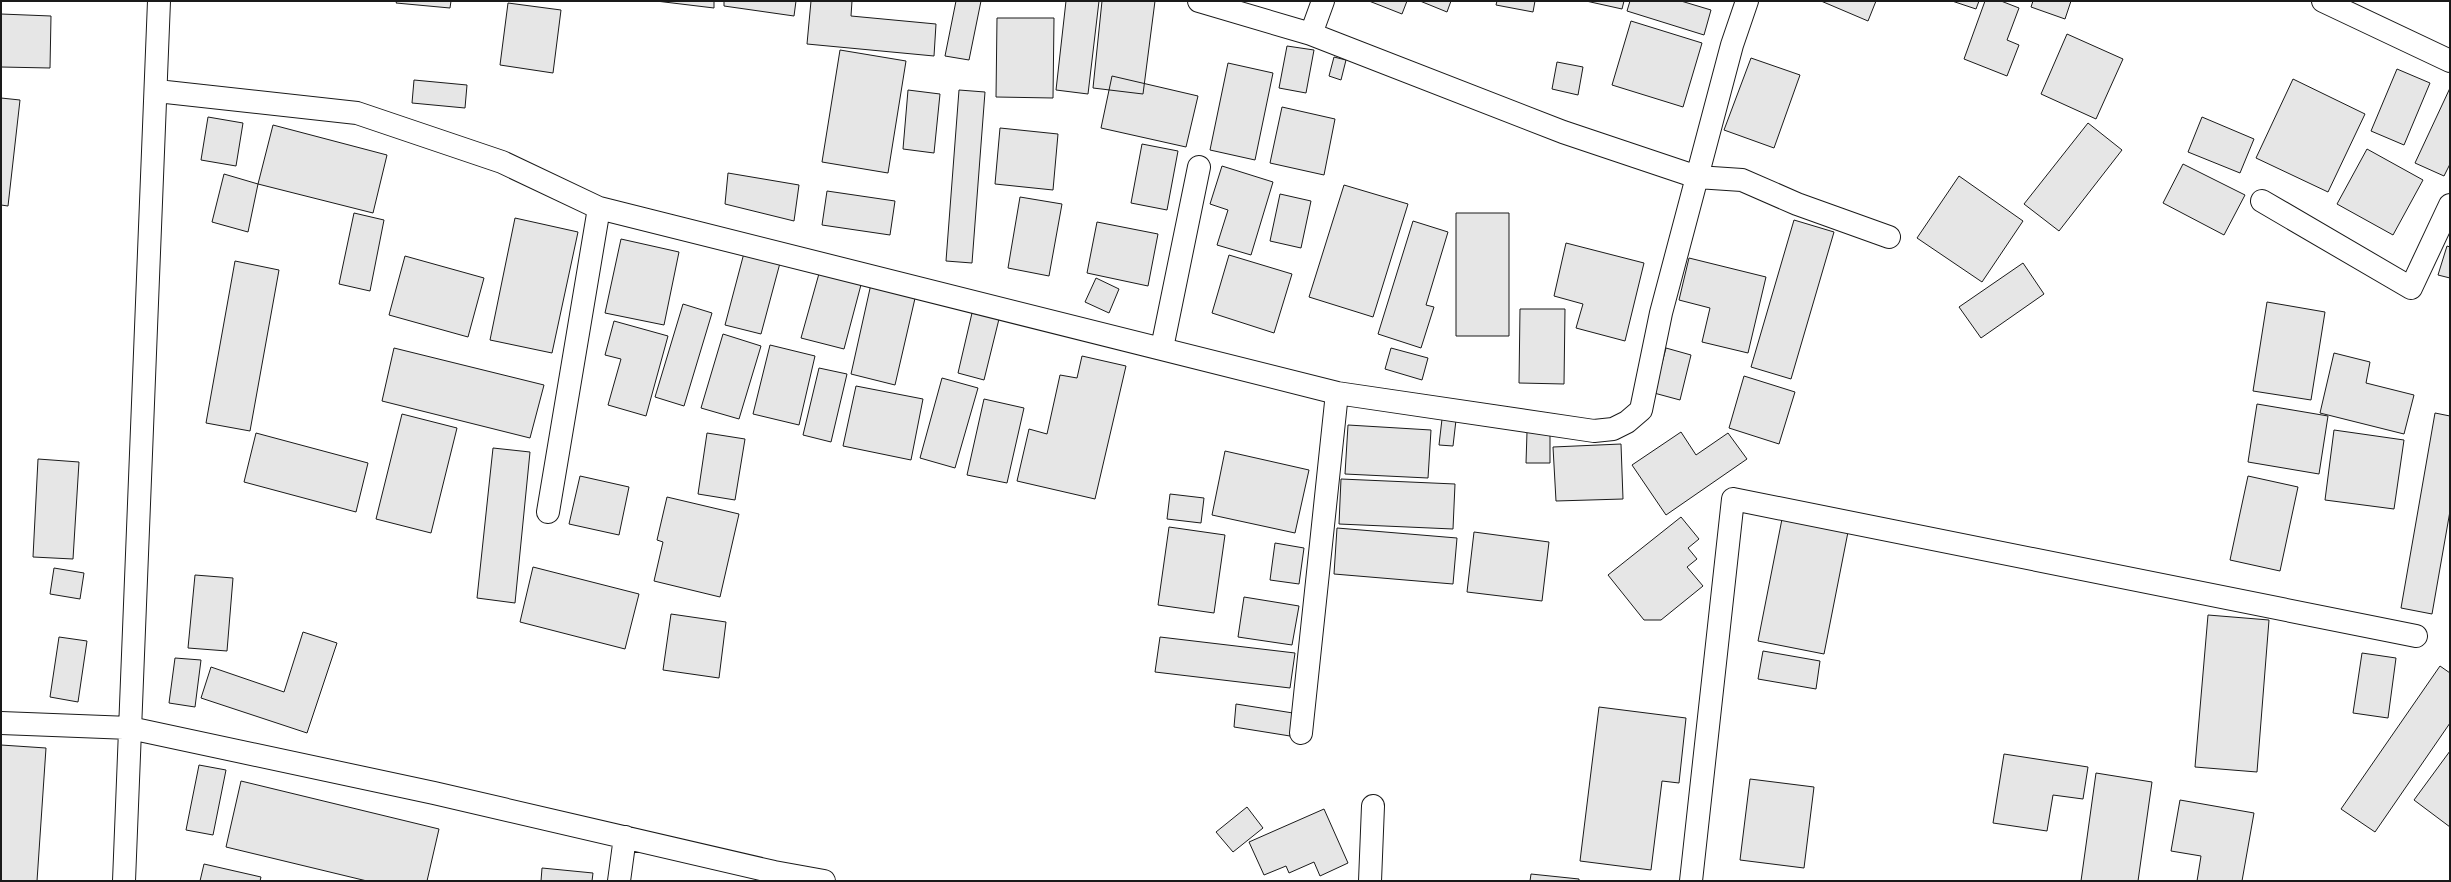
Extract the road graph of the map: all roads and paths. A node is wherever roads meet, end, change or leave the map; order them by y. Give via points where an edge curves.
1 (160, 1) edge
2 (1199, 1) edge
3 (1323, 1) edge
4 (1747, 1) edge
5 (2323, 1) edge
6 (1311, 34) junction
7 (2450, 61) edge
8 (157, 91) junction
9 (1199, 167) dead end
10 (1697, 178) junction
11 (2262, 201) dead end
12 (2450, 205) edge
13 (599, 208) junction
14 (1889, 237) dead end
15 (1162, 348) junction
16 (1337, 393) junction
17 (548, 512) dead end
18 (2416, 636) dead end
19 (1, 723) edge
20 (130, 728) junction
21 (1301, 733) dead end
22 (1373, 806) dead end
23 (625, 837) junction
24 (124, 881) edge
25 (619, 881) edge
26 (824, 881) edge
27 (1370, 881) edge
28 (1691, 881) edge

1 - 8 street
2 - 6 street
3 - 6 street
4 - 10 street via 1732,45
5 - 7 street
6 - 10 street via 1563,132
8 - 13 street via 357,113 502,162
8 - 20 street
9 - 15 street
10 - 14 street via 1742,180 1797,204
10 - 16 street via 1661,313 1641,410 1627,422 1613,429 1594,430
11 - 12 street via 2411,288
13 - 15 street
13 - 17 street
15 - 16 street
16 - 21 street
18 - 28 street via 1733,499
19 - 20 street
20 - 23 street
20 - 24 street
22 - 27 street
23 - 25 street
23 - 26 street

